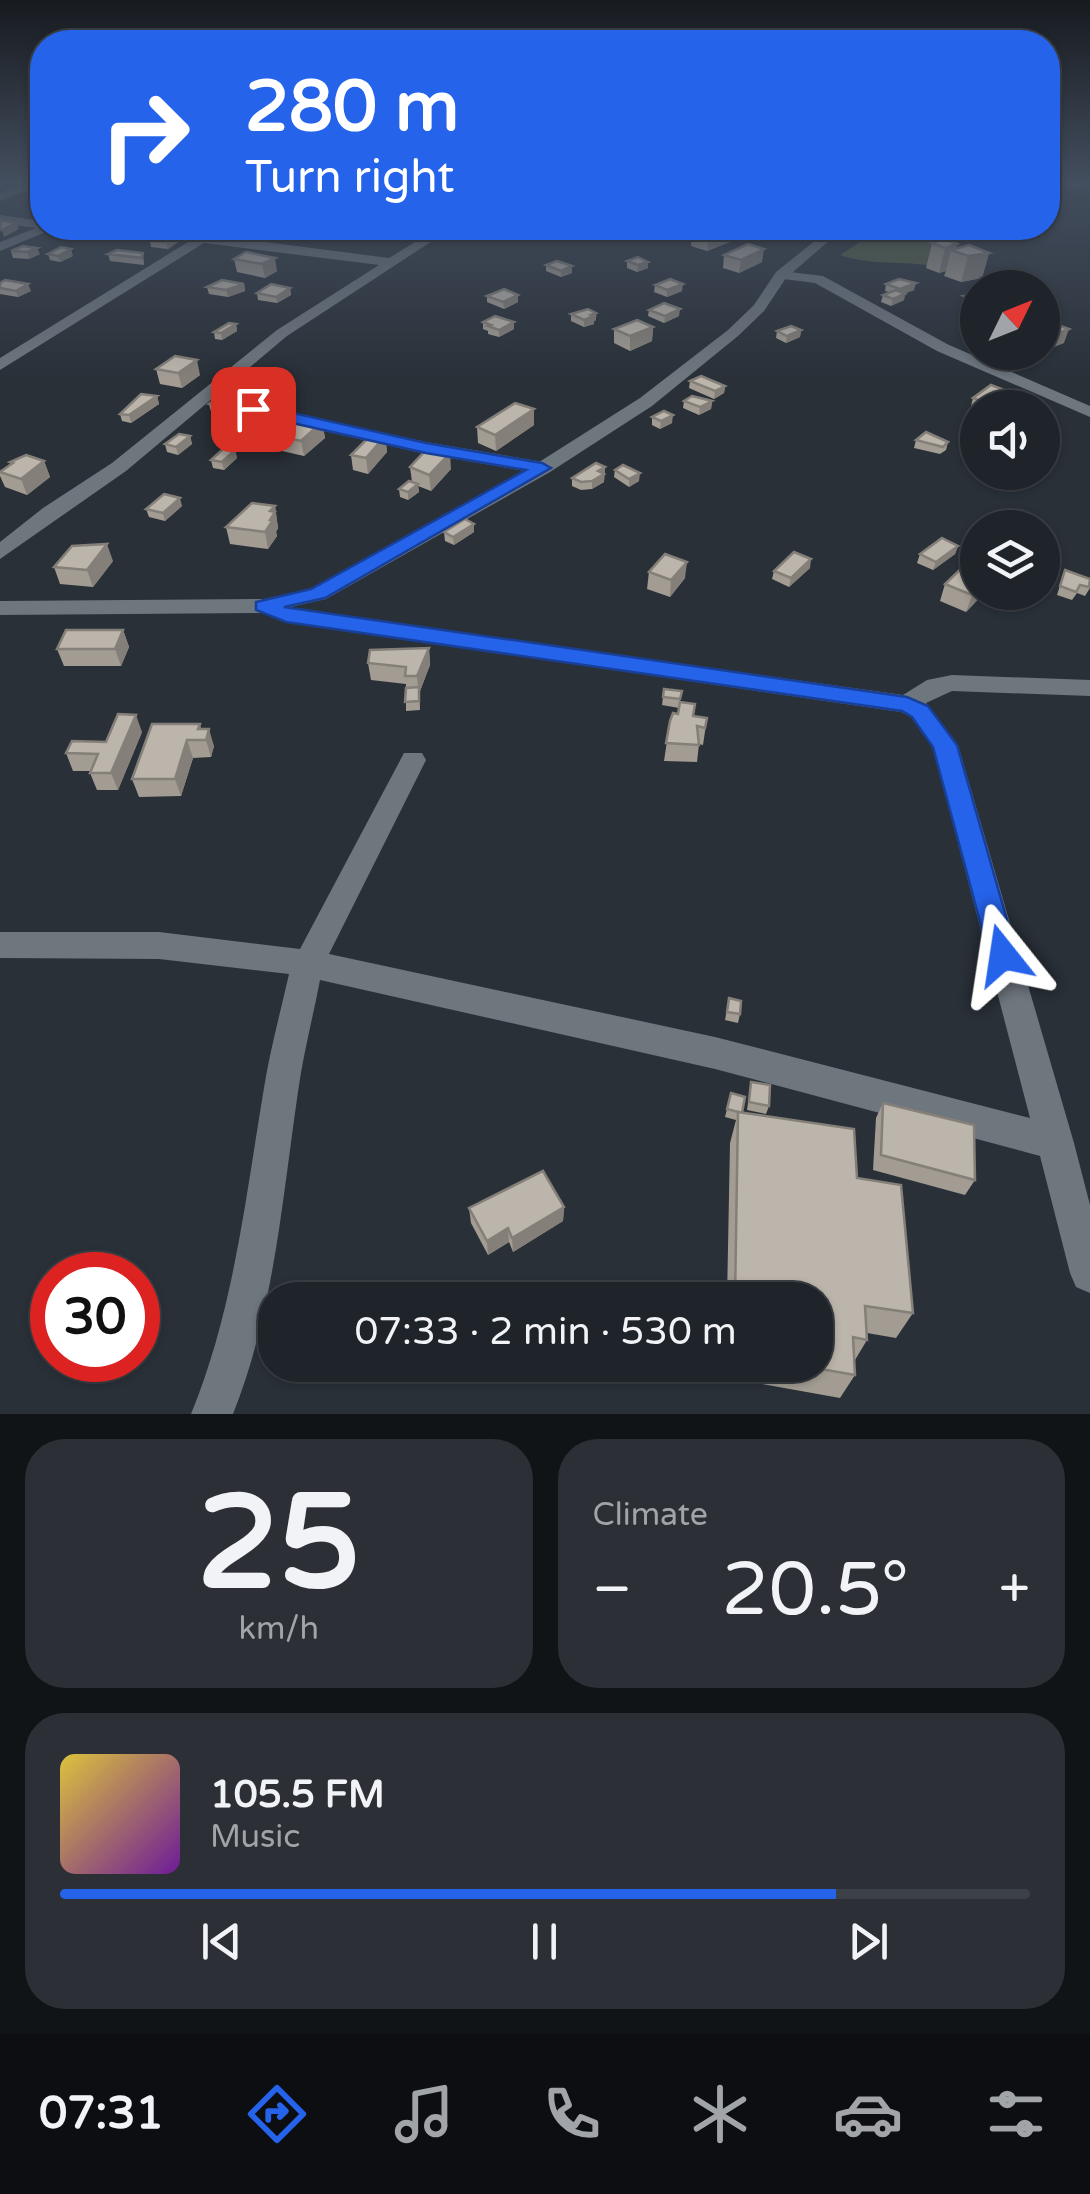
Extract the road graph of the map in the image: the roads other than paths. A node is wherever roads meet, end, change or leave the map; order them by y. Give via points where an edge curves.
1 (191, 246) edge
2 (258, 246) edge
3 (415, 246) edge
4 (816, 246) edge
5 (387, 262) junction
6 (780, 275) junction
7 (0, 365) edge
8 (203, 398) junction
9 (1090, 412) edge
10 (542, 468) junction
11 (0, 552) edge
12 (264, 606) junction
13 (0, 608) edge
14 (1090, 688) edge
15 (907, 704) junction
16 (413, 760) dead end
17 (0, 945) edge
18 (307, 966) junction
19 (1056, 1143) junction
20 (1090, 1273) edge
21 (212, 1414) edge

1 - 7 street
2 - 5 street
3 - 5 street
4 - 6 street
5 - 8 street via 282,333
6 - 9 street via 818,280 944,348
6 - 10 street via 759,308 682,377
8 - 10 street
8 - 11 street
10 - 12 street via 318,594
12 - 13 street
12 - 15 street via 286,616
14 - 15 street via 952,683
15 - 19 street via 945,745
16 - 18 street
17 - 18 street via 212,950
18 - 19 street via 510,1004 805,1073
18 - 21 street via 257,1253
19 - 20 street

